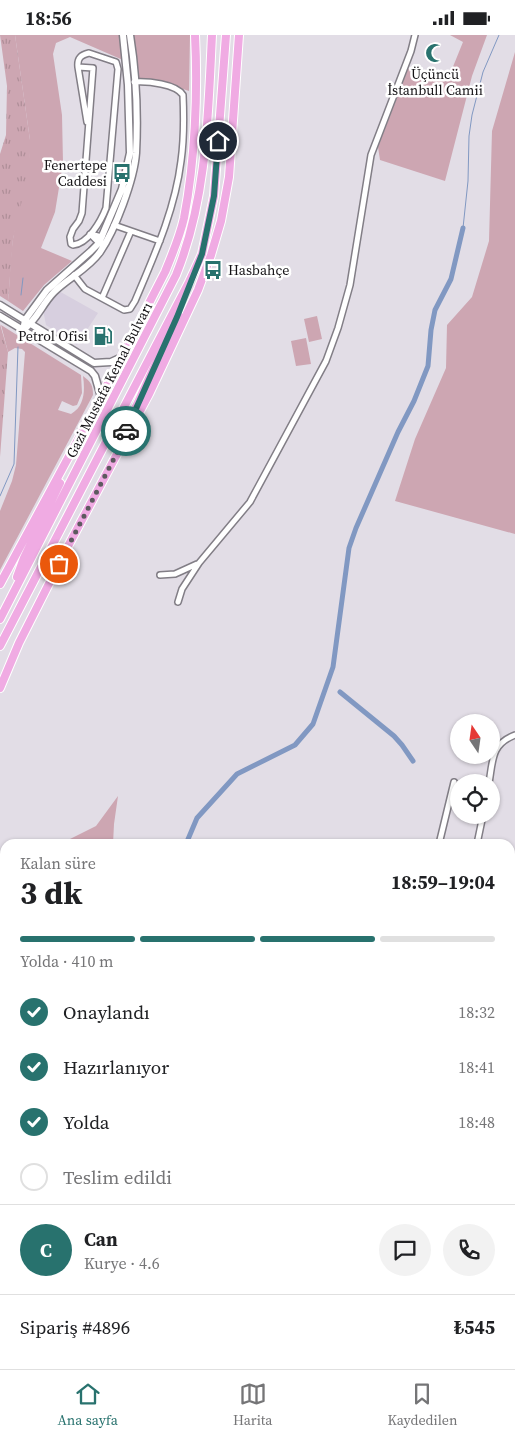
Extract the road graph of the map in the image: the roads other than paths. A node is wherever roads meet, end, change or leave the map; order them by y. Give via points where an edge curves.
1 (123, 35) edge
2 (130, 35) edge
3 (195, 35) edge
4 (212, 35) edge
5 (226, 35) edge
6 (239, 35) edge
7 (415, 35) edge
8 (78, 67) junction
9 (134, 82) junction
10 (89, 128) junction
11 (114, 225) junction
12 (131, 231) junction
13 (90, 233) junction
14 (101, 240) junction
15 (160, 241) junction
16 (74, 275) junction
17 (189, 283) junction
18 (102, 298) junction
19 (0, 305) edge
20 (0, 316) edge
21 (26, 320) junction
22 (32, 324) junction
23 (23, 330) junction
24 (122, 357) junction
25 (101, 397) junction
26 (118, 451) junction
27 (199, 563) junction
28 (160, 575) dead end
29 (0, 584) edge
30 (178, 602) dead end
31 (2, 615) edge
32 (20, 643) junction
33 (0, 646) edge
34 (0, 674) edge
35 (0, 688) edge
36 (515, 735) edge
37 (491, 774) edge
38 (450, 799) edge
39 (481, 824) edge
40 (440, 839) edge
41 (478, 839) edge

1 - 14 street via 130,153 122,189
2 - 9 street
3 - 24 highway via 194,130 184,220 165,272
4 - 31 highway, Gazi Mustafa Kemal Bulvarı via 207,141 199,197 186,252
5 - 17 highway, Gazi Mustafa Kemal Bulvarı via 214,196 202,254
6 - 26 highway via 229,177 221,221 198,290
7 - 27 street via 371,155 350,285 326,361 250,502
8 - 10 street
8 - 10 street via 93,67
8 - 13 street via 82,56 93,53 116,62 118,69 107,202 103,215
9 - 11 street via 136,153
9 - 15 street via 152,82 181,91 184,95 181,161
10 - 13 street via 82,213 70,237 71,244 80,244
11 - 12 street
11 - 16 street via 99,253
12 - 15 street
12 - 18 street
13 - 14 street
14 - 21 street via 47,290
15 - 18 street via 130,309 124,310
16 - 18 street via 85,289
16 - 22 street via 54,292
17 - 26 highway
17 - 33 highway, Gazi Mustafa Kemal Bulvarı
19 - 21 street
20 - 23 street
21 - 22 street
21 - 23 street
22 - 23 street
22 - 24 street via 94,363 110,363
23 - 25 street via 91,371
24 - 25 highway
25 - 29 highway
25 - 31 highway via 24,557
26 - 32 highway
27 - 28 street via 175,574
27 - 30 street via 182,589
32 - 34 highway
32 - 35 highway
36 - 37 street via 497,747
38 - 40 street
39 - 41 street

